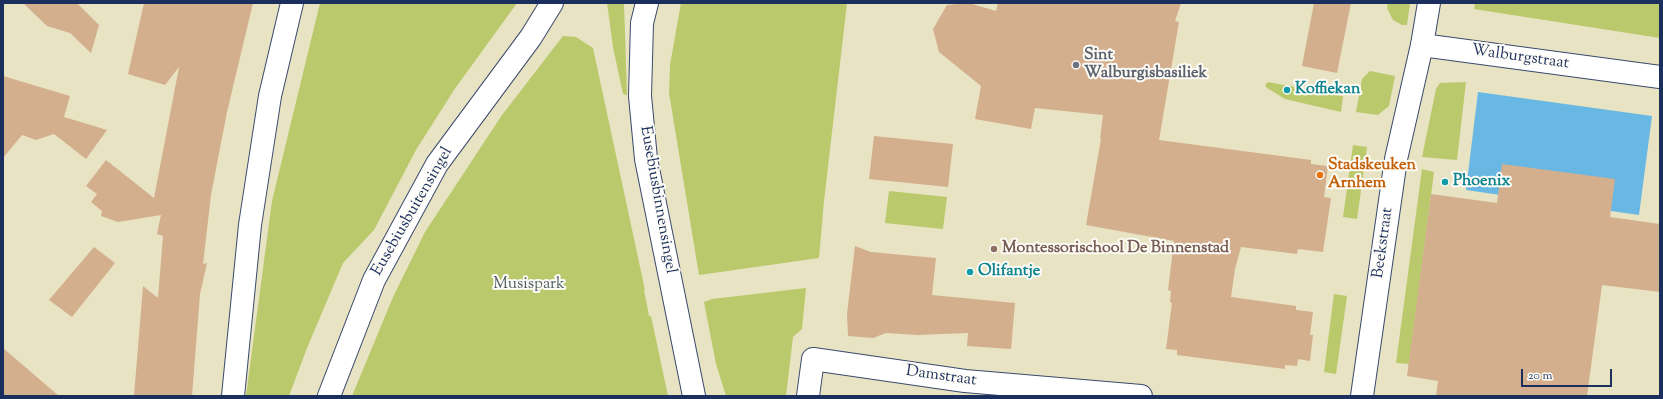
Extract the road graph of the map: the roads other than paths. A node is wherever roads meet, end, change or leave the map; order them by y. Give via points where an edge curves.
1 (292, 3) edge
2 (552, 3) edge
3 (647, 3) edge
4 (1429, 3) edge
5 (1422, 45) junction
6 (1660, 77) edge
7 (964, 389) edge
8 (233, 396) edge
9 (329, 396) edge
10 (694, 396) edge
11 (808, 396) edge
12 (1141, 396) edge
13 (1362, 396) edge

1 - 8 street via 270,96 251,218
2 - 9 street, Eusebiusbuitensingel via 531,37 437,164 374,280
3 - 10 street, Eusebiusbinnensingel via 642,23 640,96 646,158
4 - 5 street
5 - 6 street, Walburgstraat
5 - 13 street, Beekstraat via 1396,159
7 - 11 street, Damstraat via 813,359
7 - 12 street, Damstraat

